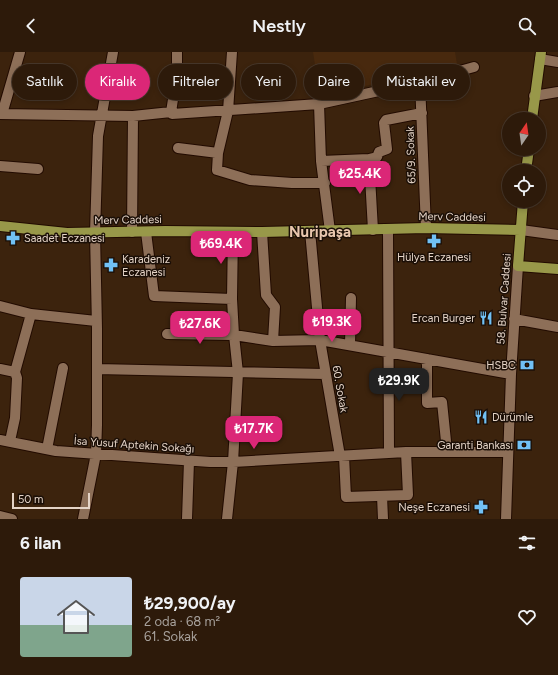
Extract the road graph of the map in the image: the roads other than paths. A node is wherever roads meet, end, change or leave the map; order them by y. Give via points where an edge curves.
1 (20, 52) edge
2 (113, 52) edge
3 (177, 52) edge
4 (232, 52) edge
5 (541, 56) edge
6 (558, 62) edge
7 (474, 67) dead end
8 (470, 68) edge
9 (372, 92) edge
10 (558, 92) edge
11 (534, 96) junction
12 (421, 100) edge
13 (319, 104) junction
14 (228, 111) junction
15 (172, 112) junction
16 (533, 112) edge
17 (422, 113) junction
18 (1, 114) edge
19 (101, 116) junction
20 (133, 116) junction
21 (178, 148) dead end
22 (218, 154) junction
23 (369, 159) junction
24 (321, 162) junction
25 (0, 166) edge
26 (38, 168) dead end
27 (325, 184) junction
28 (522, 208) edge
29 (0, 226) edge
30 (426, 228) junction
31 (373, 230) junction
32 (388, 230) junction
33 (520, 230) junction
34 (310, 231) junction
35 (330, 231) junction
36 (132, 232) junction
37 (146, 232) junction
38 (233, 232) junction
39 (262, 232) junction
40 (95, 233) junction
41 (558, 235) edge
42 (518, 266) junction
43 (558, 269) edge
44 (351, 298) dead end
45 (232, 299) junction
46 (0, 306) edge
47 (31, 314) junction
48 (514, 319) junction
49 (96, 321) junction
50 (558, 327) edge
51 (167, 334) dead end
52 (234, 335) junction
53 (273, 340) junction
54 (320, 340) junction
55 (350, 345) junction
56 (387, 351) junction
57 (427, 359) junction
58 (63, 368) dead end
59 (0, 369) edge
60 (97, 369) junction
61 (15, 372) junction
62 (238, 373) junction
63 (325, 374) junction
64 (511, 374) junction
65 (0, 440) edge
66 (10, 441) junction
67 (47, 449) junction
68 (406, 452) junction
69 (447, 452) junction
70 (508, 452) junction
71 (389, 453) junction
72 (96, 454) junction
73 (342, 456) junction
74 (189, 461) junction
75 (233, 462) junction
76 (382, 496) junction
77 (0, 516) edge
78 (12, 519) edge
79 (83, 519) edge
80 (187, 519) edge
81 (227, 519) edge
82 (383, 519) edge
83 (506, 519) edge

1 - 18 street
2 - 19 street
3 - 15 street
4 - 14 street
5 - 6 street
5 - 11 main road
7 - 8 street
9 - 13 street
10 - 11 street
11 - 16 main road
12 - 17 street, 65/9. Sokak
13 - 14 street
13 - 24 street
14 - 15 street
14 - 22 street
15 - 20 street
17 - 23 street via 386,120 384,123 387,149 379,152 377,157
17 - 30 street, 65/9. Sokak
18 - 19 street
19 - 20 street
19 - 40 street
20 - 36 street
21 - 22 street
22 - 27 street via 217,170 250,180
23 - 24 street
23 - 31 street
24 - 27 street
25 - 26 street
27 - 35 street
28 - 33 main road, 58. Bulvar Caddesi
29 - 40 main road, Merv Caddesi via 67,233
30 - 32 main road, Merv Caddesi
30 - 33 main road, Merv Caddesi
31 - 32 main road, Merv Caddesi
31 - 35 main road, Merv Caddesi
32 - 56 street
33 - 41 street
33 - 42 main road, 58. Bulvar Caddesi
34 - 35 main road, Merv Caddesi
34 - 39 main road, Merv Caddesi
34 - 54 street, 60. Sokak
36 - 37 main road, Merv Caddesi
36 - 40 main road, Merv Caddesi
37 - 38 main road, Merv Caddesi
37 - 45 street via 154,296
38 - 39 main road, Merv Caddesi
38 - 45 street
39 - 53 street via 266,295 275,307
40 - 49 street
42 - 43 main road
42 - 48 street, 58. Bulvar Caddesi
44 - 55 street
45 - 52 street
46 - 47 street
47 - 49 street
47 - 61 street
48 - 50 street
48 - 64 street, 58. Bulvar Caddesi
49 - 60 street
51 - 52 street
52 - 53 street
52 - 62 street
53 - 54 street
54 - 55 street
54 - 63 street, 60. Sokak
55 - 56 street
56 - 57 street
56 - 71 street
57 - 64 street
57 - 69 street via 427,403 442,402
58 - 67 street
59 - 61 street
60 - 62 street
60 - 72 street
61 - 66 street via 15,418
62 - 63 street
62 - 75 street
63 - 73 street, 60. Sokak
64 - 70 street, 58. Bulvar Caddesi
65 - 66 street, İsa Yusuf Aptekin Sokağı
66 - 67 street, İsa Yusuf Aptekin Sokağı
67 - 72 street, İsa Yusuf Aptekin Sokağı
68 - 69 street, İsa Yusuf Aptekin Sokağı
68 - 71 street, İsa Yusuf Aptekin Sokağı
68 - 76 street via 408,494
69 - 70 street, İsa Yusuf Aptekin Sokağı
70 - 83 street, 58. Bulvar Caddesi
71 - 73 street, İsa Yusuf Aptekin Sokağı
72 - 74 street, İsa Yusuf Aptekin Sokağı
72 - 79 street
73 - 75 street, İsa Yusuf Aptekin Sokağı
73 - 76 street, 60. Sokak via 346,497
74 - 75 street, İsa Yusuf Aptekin Sokağı
74 - 80 street
75 - 81 street
76 - 82 street
77 - 78 street

